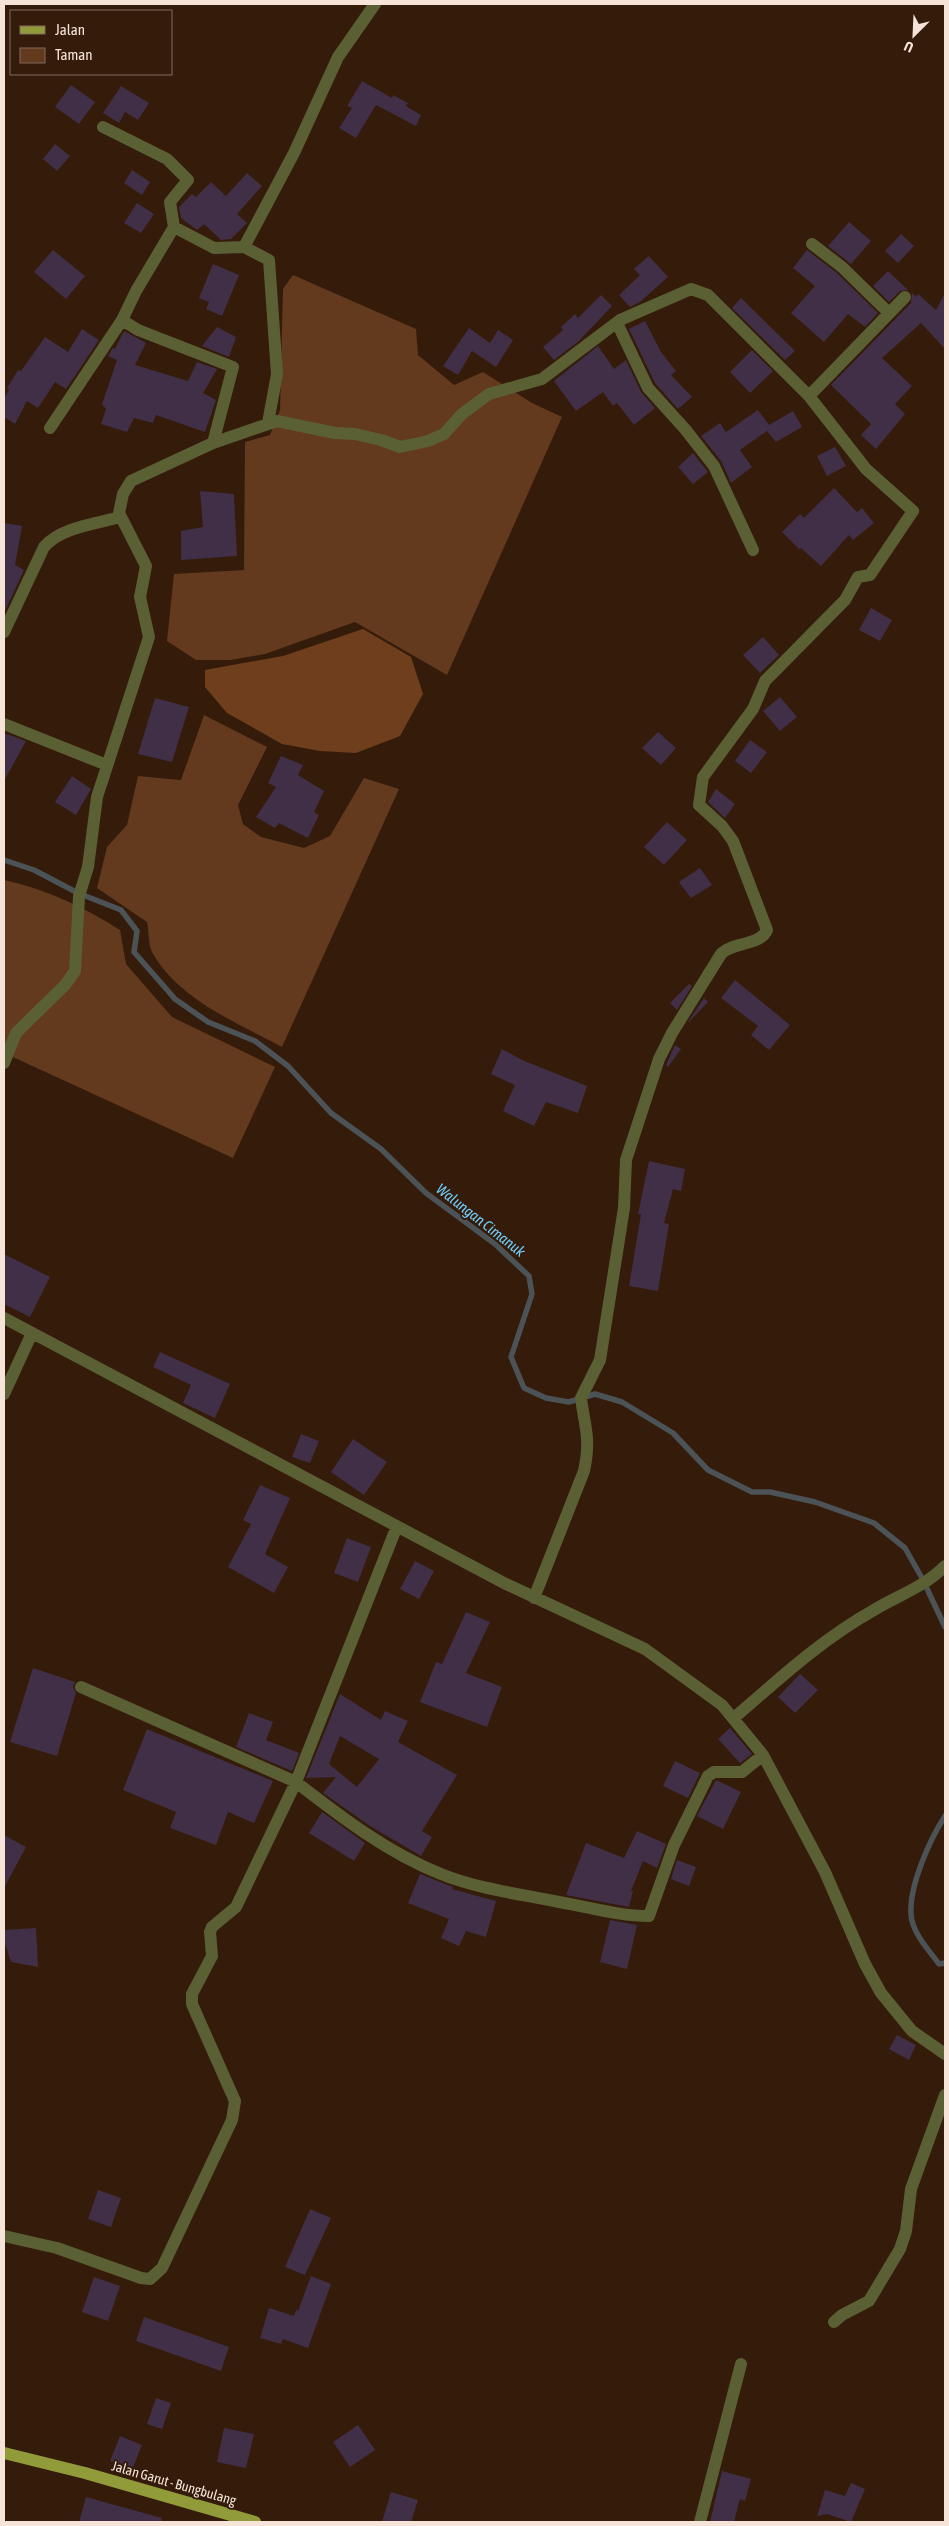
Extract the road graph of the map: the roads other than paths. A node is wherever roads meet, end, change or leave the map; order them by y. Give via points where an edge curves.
1 (375, 4) edge
2 (103, 127) dead end
3 (174, 227) junction
4 (812, 244) dead end
5 (244, 247) junction
6 (905, 297) dead end
7 (889, 313) junction
8 (122, 320) junction
9 (617, 323) junction
10 (809, 396) junction
11 (268, 423) junction
12 (50, 428) dead end
13 (213, 443) junction
14 (120, 517) junction
15 (753, 550) dead end
16 (4, 632) edge
17 (4, 724) edge
18 (107, 765) junction
19 (4, 1063) edge
20 (4, 1318) edge
21 (32, 1333) junction
22 (4, 1394) edge
23 (397, 1526) junction
24 (945, 1566) edge
25 (534, 1598) junction
26 (81, 1687) dead end
27 (734, 1718) junction
28 (763, 1755) junction
29 (296, 1782) junction
30 (945, 2054) edge
31 (945, 2095) edge
32 (4, 2236) edge
33 (834, 2322) dead end
34 (741, 2364) dead end
35 (4, 2453) edge
36 (255, 2522) edge
37 (700, 2522) edge

1 - 5 street via 338,57 294,153
2 - 3 street via 166,159 188,180 170,202
3 - 5 street via 214,248
3 - 8 street
4 - 7 street via 842,267
5 - 11 street via 269,260 278,374
6 - 7 street
7 - 10 street
8 - 12 street
8 - 13 street via 138,330 233,367
9 - 10 street via 691,289 699,290 708,294
9 - 11 street via 542,379 488,394 462,414 444,434 428,441 400,447 355,434 277,421
9 - 15 street via 648,388 714,466
10 - 25 street via 866,469 913,511 870,575 858,577 845,600 765,681 753,709 702,777 701,809 734,841 767,930 760,938 721,954 659,1059 626,1160 624,1208 600,1360 581,1398 587,1421 584,1471
11 - 13 street
13 - 14 street via 136,476 123,494
14 - 16 street via 60,534 50,540
14 - 18 street via 146,566 140,597 149,637
17 - 18 street
18 - 19 street via 97,797 88,867 79,896 77,964 72,978 20,1027
20 - 21 street
21 - 22 street
21 - 23 street
23 - 25 street
23 - 29 street
24 - 27 street via 934,1578 874,1610 796,1662
25 - 27 street via 645,1649 722,1704
26 - 29 street
27 - 28 street
28 - 29 street via 738,1774 714,1772 708,1776 674,1845 650,1916 491,1889 443,1875 349,1823
28 - 30 street via 825,1872 881,1993 912,2031
29 - 32 street via 236,1908 212,1927 212,1956 191,1999 235,2101 235,2109 162,2268 150,2279 141,2278 57,2248
31 - 33 street via 911,2188 906,2231 900,2249 869,2301
34 - 37 street
35 - 36 main road, Jalan Garut - Bungbulang via 85,2472

